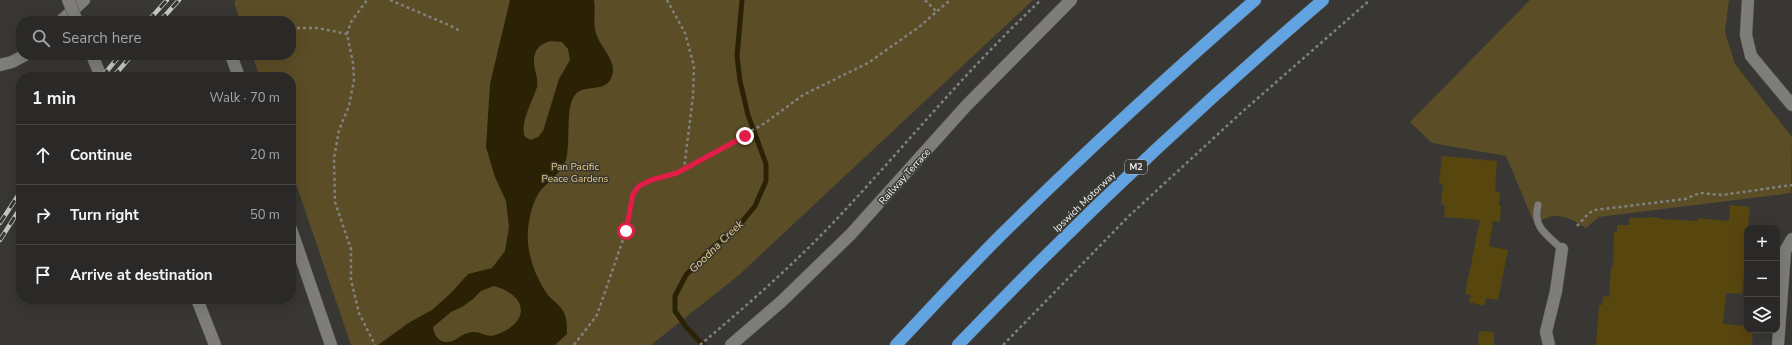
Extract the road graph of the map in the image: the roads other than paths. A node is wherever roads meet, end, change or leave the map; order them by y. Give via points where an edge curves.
1 (68, 0) edge
2 (84, 0) edge
3 (1071, 0) edge
4 (1255, 0) edge
5 (1323, 0) edge
6 (1748, 0) edge
7 (66, 16) edge
8 (75, 16) edge
9 (16, 60) edge
10 (94, 60) edge
11 (233, 60) edge
12 (0, 65) edge
13 (99, 72) edge
14 (237, 72) edge
15 (1792, 105) edge
16 (1538, 205) dead end
17 (1792, 240) edge
18 (296, 244) edge
19 (1562, 249) joint
20 (199, 304) edge
21 (215, 345) edge
22 (330, 345) edge
23 (731, 345) edge
24 (896, 345) edge
25 (958, 345) edge
26 (1549, 345) edge
27 (1778, 345) edge

1 - 8 street, bridge
2 - 7 street
3 - 23 street, Railway Terrace via 966,106 851,234 782,301
4 - 24 highway via 1065,173 1000,236
5 - 25 highway, Ipswich Motorway / M2 via 1168,136 1013,287
6 - 15 street via 1746,35 1751,56
9 - 12 street
10 - 13 street
11 - 14 street
16 - 19 lane via 1536,214 1539,227
17 - 27 street via 1786,251
18 - 22 street
19 - 26 street via 1556,291 1546,332
20 - 21 street

